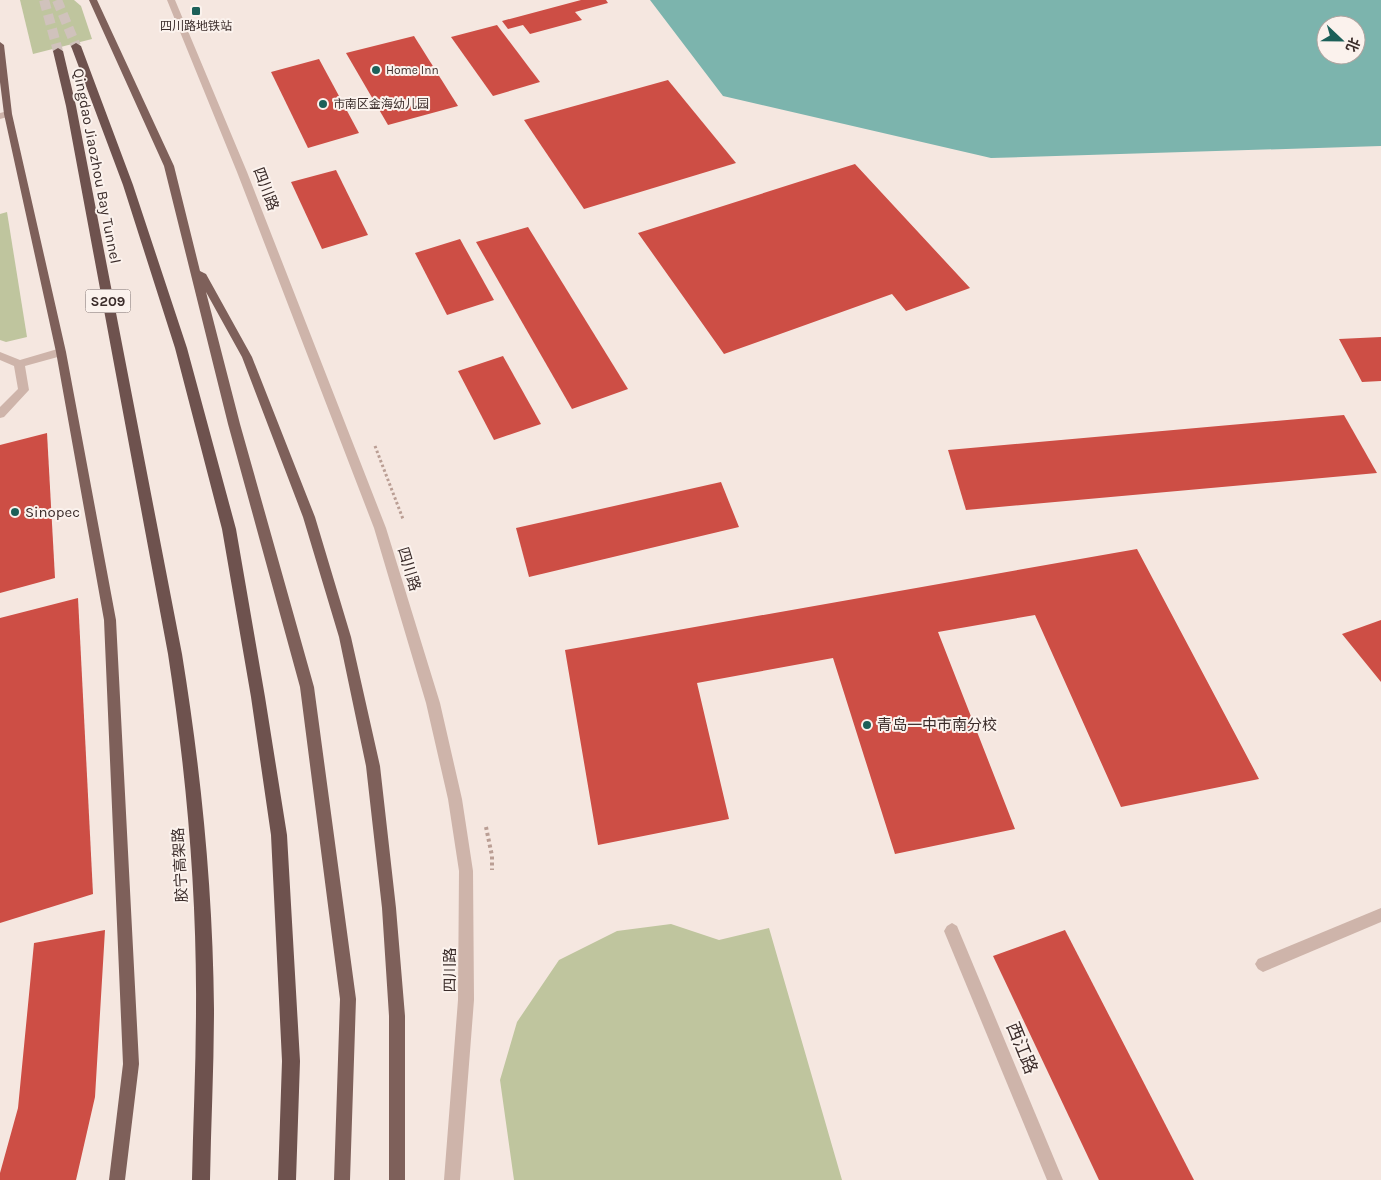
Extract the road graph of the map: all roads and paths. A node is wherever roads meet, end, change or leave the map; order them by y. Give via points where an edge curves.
1 (93, 0) edge
2 (171, 0) edge
3 (0, 45) edge
4 (76, 46) tunnel mouth
5 (58, 51) tunnel mouth
6 (4, 115) edge
7 (193, 259) junction
8 (61, 352) junction
9 (0, 356) edge
10 (19, 364) junction
11 (0, 414) edge
12 (156, 552) joint
13 (1381, 915) edge
14 (952, 931) dead end
15 (1263, 964) dead end
16 (117, 1180) edge
17 (200, 1180) edge
18 (286, 1180) edge
19 (342, 1180) edge
20 (397, 1180) edge
21 (452, 1180) edge
22 (1055, 1180) edge

1 - 7 main road via 169,166
2 - 21 street, 四川路 via 242,172 380,528 435,712 455,799 466,871 466,1000
3 - 6 main road
4 - 18 highway via 128,185 182,348 229,529 279,836 291,1061
5 - 12 highway, Qingdao Jiaozhou Bay Tunnel / S209
6 - 8 main road
7 - 19 main road via 234,424 307,688 348,999
7 - 20 main road via 247,357 309,517 345,637 373,766 388,908 397,1016
8 - 10 street
8 - 16 main road via 110,620 131,1064
9 - 10 street
10 - 11 street via 24,390
12 - 17 highway, 胶宁高架路 via 195,798 205,1008
13 - 15 street
14 - 22 street, 西江路

